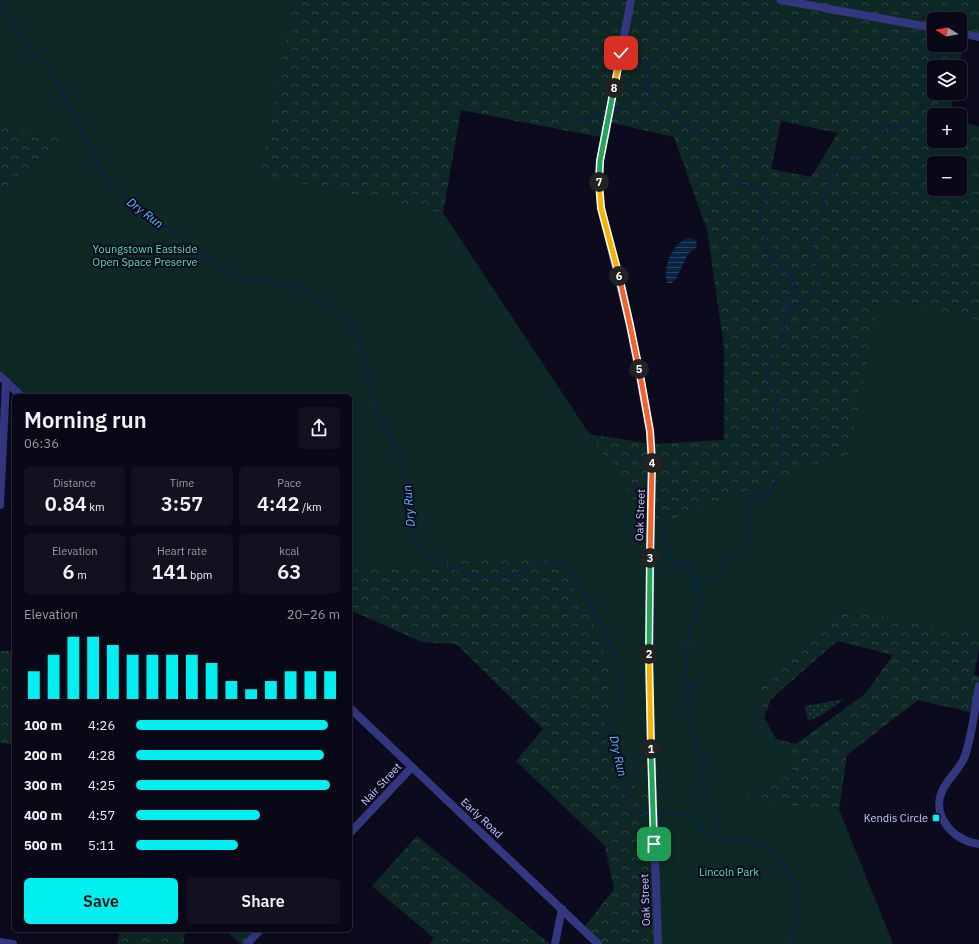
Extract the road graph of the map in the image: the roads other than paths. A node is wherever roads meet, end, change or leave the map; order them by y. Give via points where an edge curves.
1 (631, 0) edge
2 (782, 0) edge
3 (927, 27) edge
4 (967, 34) edge
5 (979, 37) edge
6 (3, 379) edge
7 (19, 394) edge
8 (0, 504) edge
9 (979, 686) edge
10 (352, 710) edge
11 (412, 767) junction
12 (352, 831) edge
13 (979, 844) edge
14 (562, 909) junction
15 (258, 932) edge
16 (0, 942) edge
17 (13, 944) edge
18 (247, 944) edge
19 (555, 944) edge
20 (598, 944) edge
21 (658, 944) edge

1 - 21 street, Oak Street via 599,170 599,195 630,325 652,454 649,675
2 - 3 street
4 - 5 street
6 - 7 street
6 - 8 street
9 - 13 street via 965,755 942,789 939,805 947,827 961,838
10 - 11 street, Early Road
11 - 12 street, Nair Street
11 - 14 street, Early Road
14 - 19 street
14 - 20 street, Early Road
15 - 18 street
16 - 17 street

